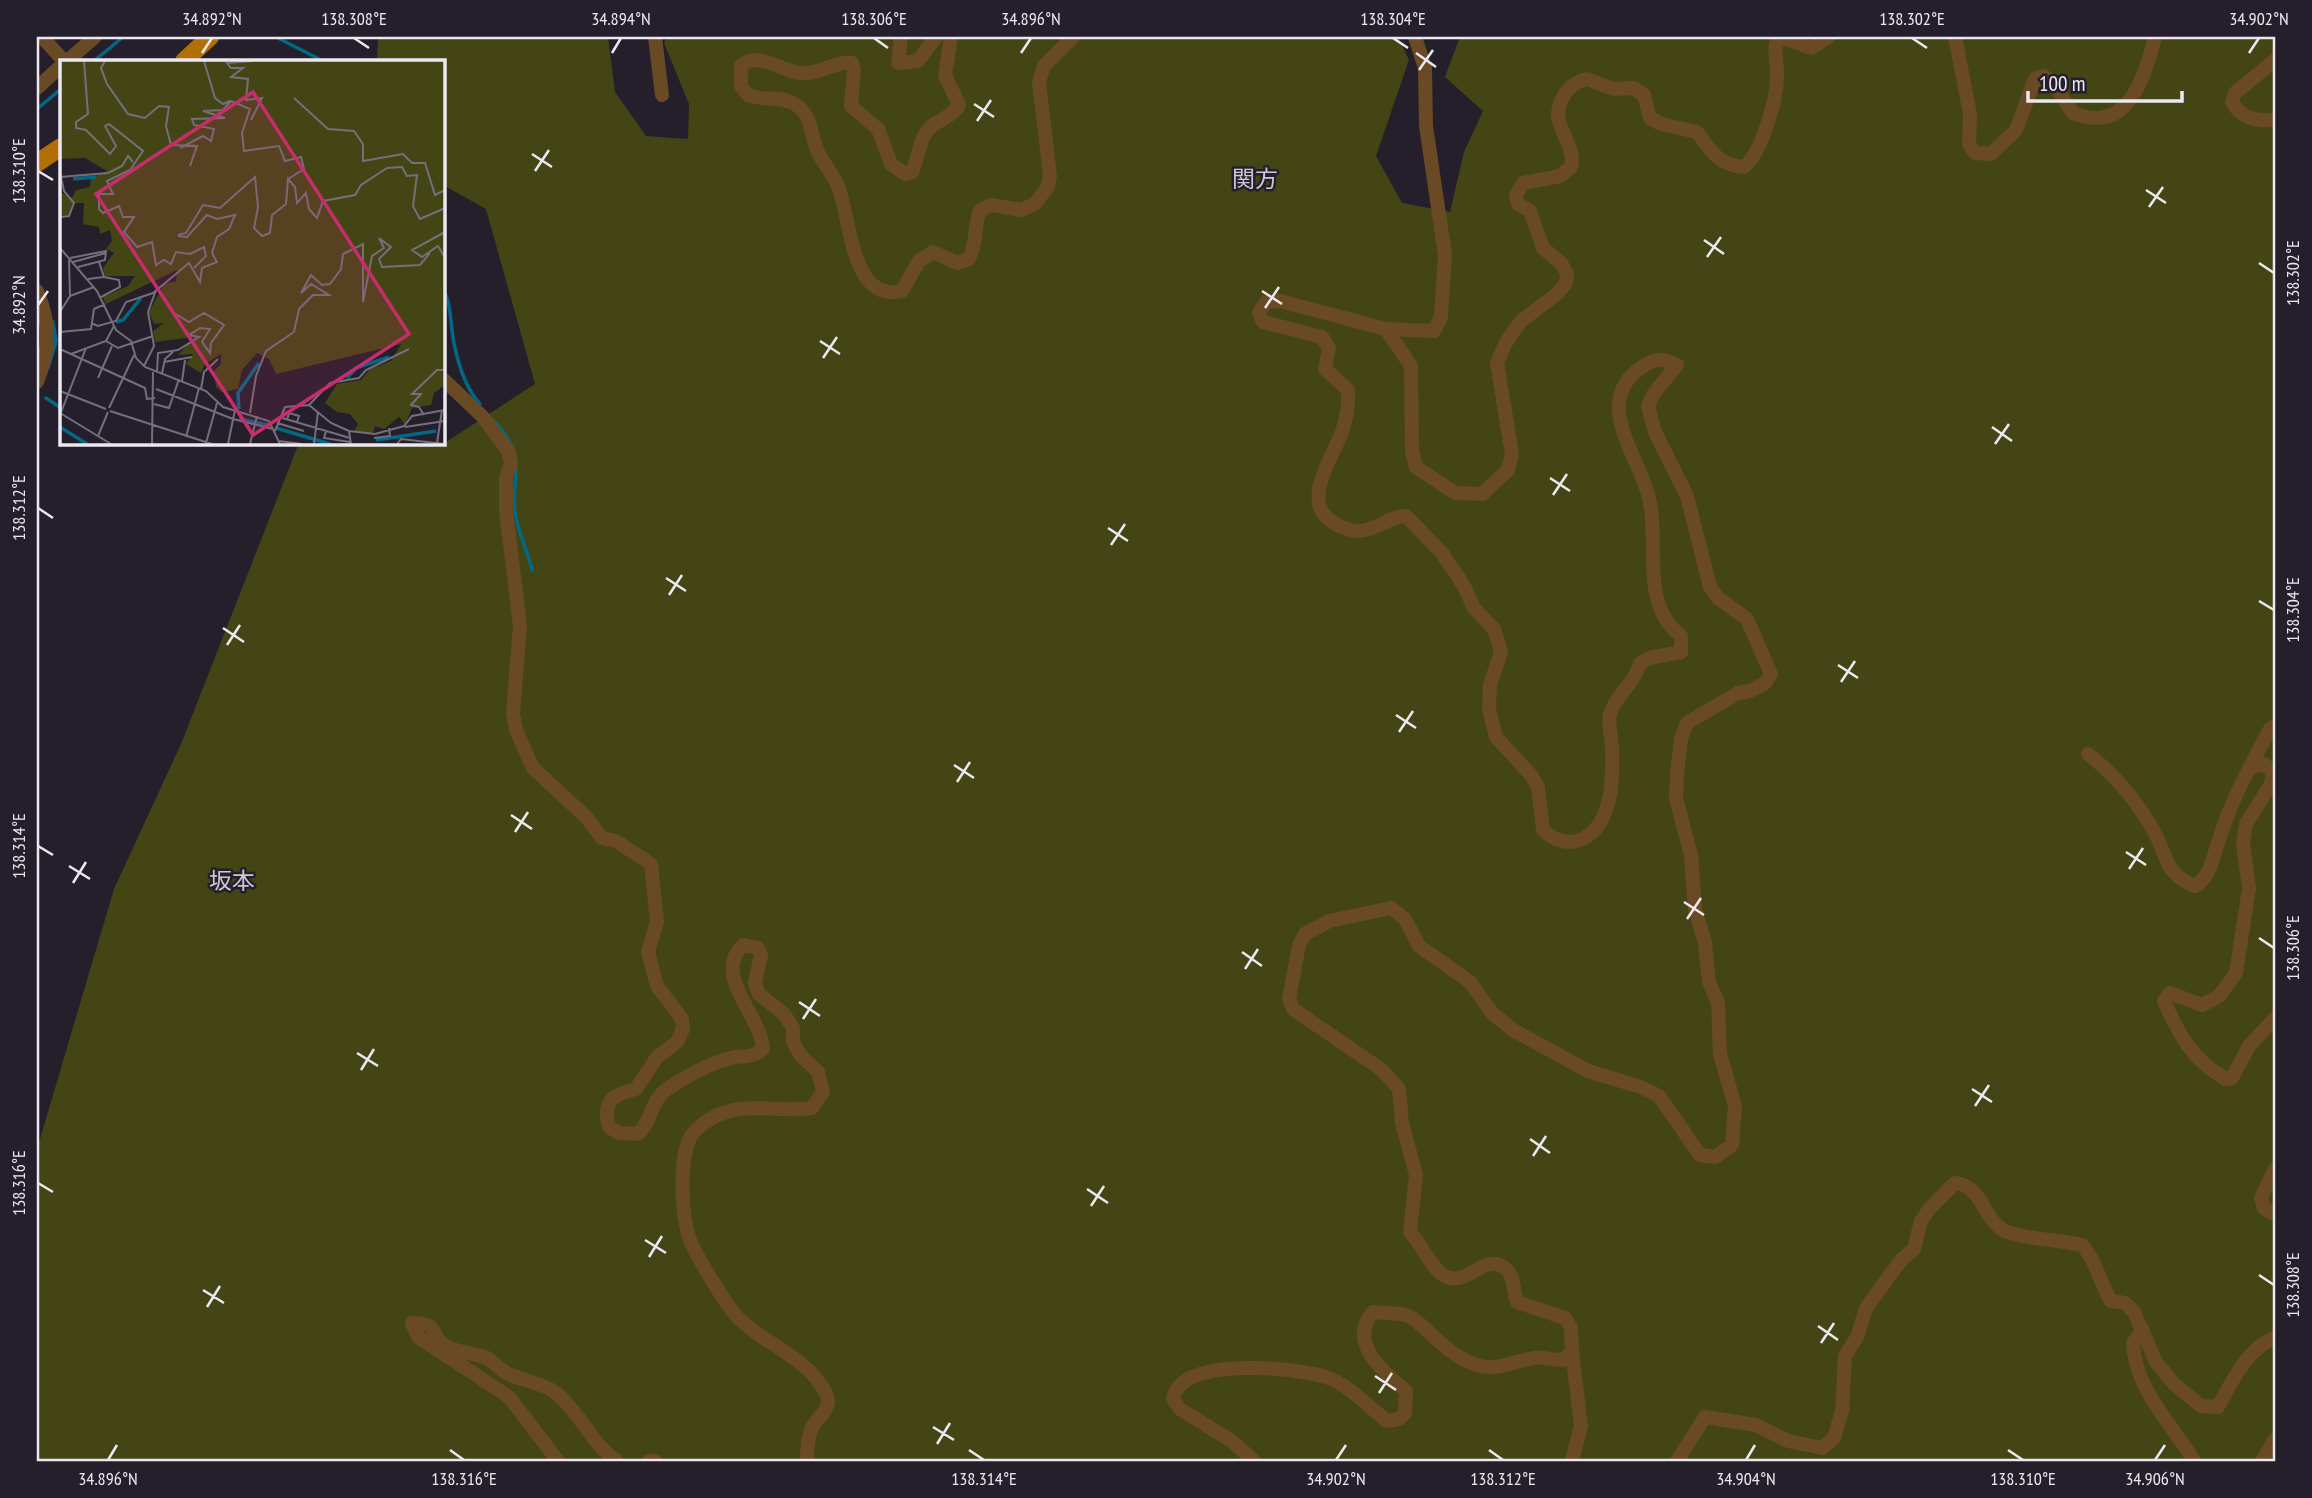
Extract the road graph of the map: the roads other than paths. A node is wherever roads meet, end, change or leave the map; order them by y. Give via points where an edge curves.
1 (42, 37) edge
2 (96, 37) edge
3 (210, 37) edge
4 (655, 37) edge
5 (901, 37) edge
6 (936, 37) edge
7 (951, 37) edge
8 (1073, 37) edge
9 (1415, 37) edge
10 (1828, 37) edge
11 (1955, 37) edge
12 (2155, 37) edge
13 (64, 60) edge
14 (66, 60) edge
15 (185, 60) edge
16 (2275, 60) edge
17 (60, 67) edge
18 (37, 88) edge
19 (662, 95) dead end
20 (2275, 120) edge
21 (60, 148) edge
22 (37, 163) edge
23 (37, 291) edge
24 (1386, 330) junction
25 (444, 380) edge
26 (37, 382) edge
27 (2275, 726) edge
28 (2088, 754) dead end
29 (2249, 768) junction
30 (2275, 1018) edge
31 (2275, 1168) edge
32 (2275, 1211) edge
33 (2143, 1330) junction
34 (2275, 1338) edge
35 (1572, 1352) junction
36 (2275, 1439) edge
37 (558, 1461) edge
38 (617, 1461) edge
39 (649, 1461) edge
40 (655, 1461) edge
41 (807, 1461) edge
42 (1254, 1461) edge
43 (1572, 1461) edge
44 (1677, 1461) edge
45 (2194, 1461) edge
46 (2262, 1461) edge

1 - 13 street
2 - 14 street
3 - 15 main road
4 - 19 street
5 - 6 street via 898,63 918,61
7 - 8 street via 945,75 959,105 935,122 925,135 912,172 905,174 891,164 878,129 851,106 852,63 846,61 814,74 796,73 757,59 741,66 741,86 748,95 794,103 809,118 818,152 839,188 862,274 875,289 892,294 902,291 919,261 933,252 957,263 969,258 975,245 976,220 985,206 1021,210 1043,195 1050,176 1039,82 1044,66
9 - 24 street via 1425,68 1426,126 1445,255 1441,317 1434,331
10 - 24 street via 1811,48 1787,38 1777,40 1769,117 1754,159 1744,167 1727,165 1697,132 1650,118 1644,95 1633,88 1613,89 1587,79 1567,89 1556,117 1574,158 1571,167 1560,176 1523,183 1516,195 1518,204 1530,211 1543,248 1561,262 1566,283 1521,321 1497,363 1512,454 1508,470 1482,494 1455,493 1416,467 1411,366
11 - 12 street via 1970,114 1969,144 1975,153 1991,154 2016,130 2035,79 2043,76 2051,80 2073,113 2098,121 2111,115 2143,80
16 - 20 street via 2235,93 2232,102 2244,116
17 - 18 street
21 - 22 main road
23 - 26 street via 47,318 48,342
24 - 35 street via 1280,301 1266,302 1259,313 1263,322 1322,337 1329,348 1325,369 1348,390 1342,433 1321,476 1318,502 1327,517 1351,530 1377,528 1406,516 1442,553 1474,608 1494,629 1501,652 1490,685 1493,728 1538,787 1542,830 1564,842 1575,842 1597,825 1611,792 1609,717 1615,702 1634,682 1640,663 1681,652 1681,636 1671,628 1656,596 1648,494 1619,422 1625,386 1651,361 1665,359 1677,365 1648,407 1654,432 1687,496 1710,587 1747,619 1770,665 1765,683 1687,723 1679,754 1676,798 1691,855 1695,909 1718,1003 1720,1054 1735,1106 1732,1145 1727,1151 1715,1157 1700,1155 1659,1096 1588,1071 1513,1030 1492,1013 1470,982 1419,946 1405,919 1391,908 1313,927 1299,945 1289,999 1293,1009 1382,1070 1399,1089 1402,1124 1416,1175 1410,1231 1441,1274 1451,1279 1461,1279 1490,1264 1500,1265 1509,1272 1517,1302 1565,1318 1571,1328
25 - 41 street via 483,416 509,452 506,511 520,626 513,713 516,730 533,768 602,838 651,864 657,922 648,952 657,986 682,1019 683,1029 636,1089 617,1093 609,1103 609,1127 619,1133 638,1133 648,1125 653,1102 668,1088 728,1058 754,1057 763,1049 763,1037 736,986 733,962 743,945 758,948 761,955 754,983 759,994 783,1014 793,1028 793,1042 801,1056 818,1072 823,1093 812,1108 742,1108 695,1131 686,1144 683,1178 690,1240 736,1316 804,1364 828,1395 828,1408 812,1428
27 - 29 street
28 - 29 street via 2127,790 2154,830 2164,863 2195,886 2212,863 2229,806
29 - 30 street via 2264,764 2273,772 2271,784 2246,824 2243,843 2249,888 2236,973 2219,996 2202,1005 2170,993 2164,1002 2180,1038 2198,1060 2226,1079 2232,1079 2249,1046
31 - 32 street via 2261,1198 2264,1208
33 - 34 street via 2163,1373 2209,1408 2218,1407 2240,1369
33 - 44 street via 2125,1303 2111,1301 2082,1245 2006,1232 1966,1185 1955,1183 1930,1208 1913,1249 1866,1308 1845,1356 1842,1410 1834,1438 1822,1448 1808,1447 1755,1425 1705,1417
33 - 45 street via 2133,1343 2143,1388
35 - 42 street via 1562,1360 1531,1358 1489,1368 1443,1345 1415,1319 1401,1313 1373,1312 1363,1334 1365,1346 1406,1391 1405,1413 1399,1419 1387,1421 1355,1393 1325,1377 1276,1367 1223,1369 1180,1382 1173,1399 1180,1409
35 - 43 street via 1581,1426
36 - 46 street
37 - 38 street via 509,1396 418,1337 412,1323 425,1322 433,1327 441,1344 486,1357 506,1374 554,1391
39 - 40 street

